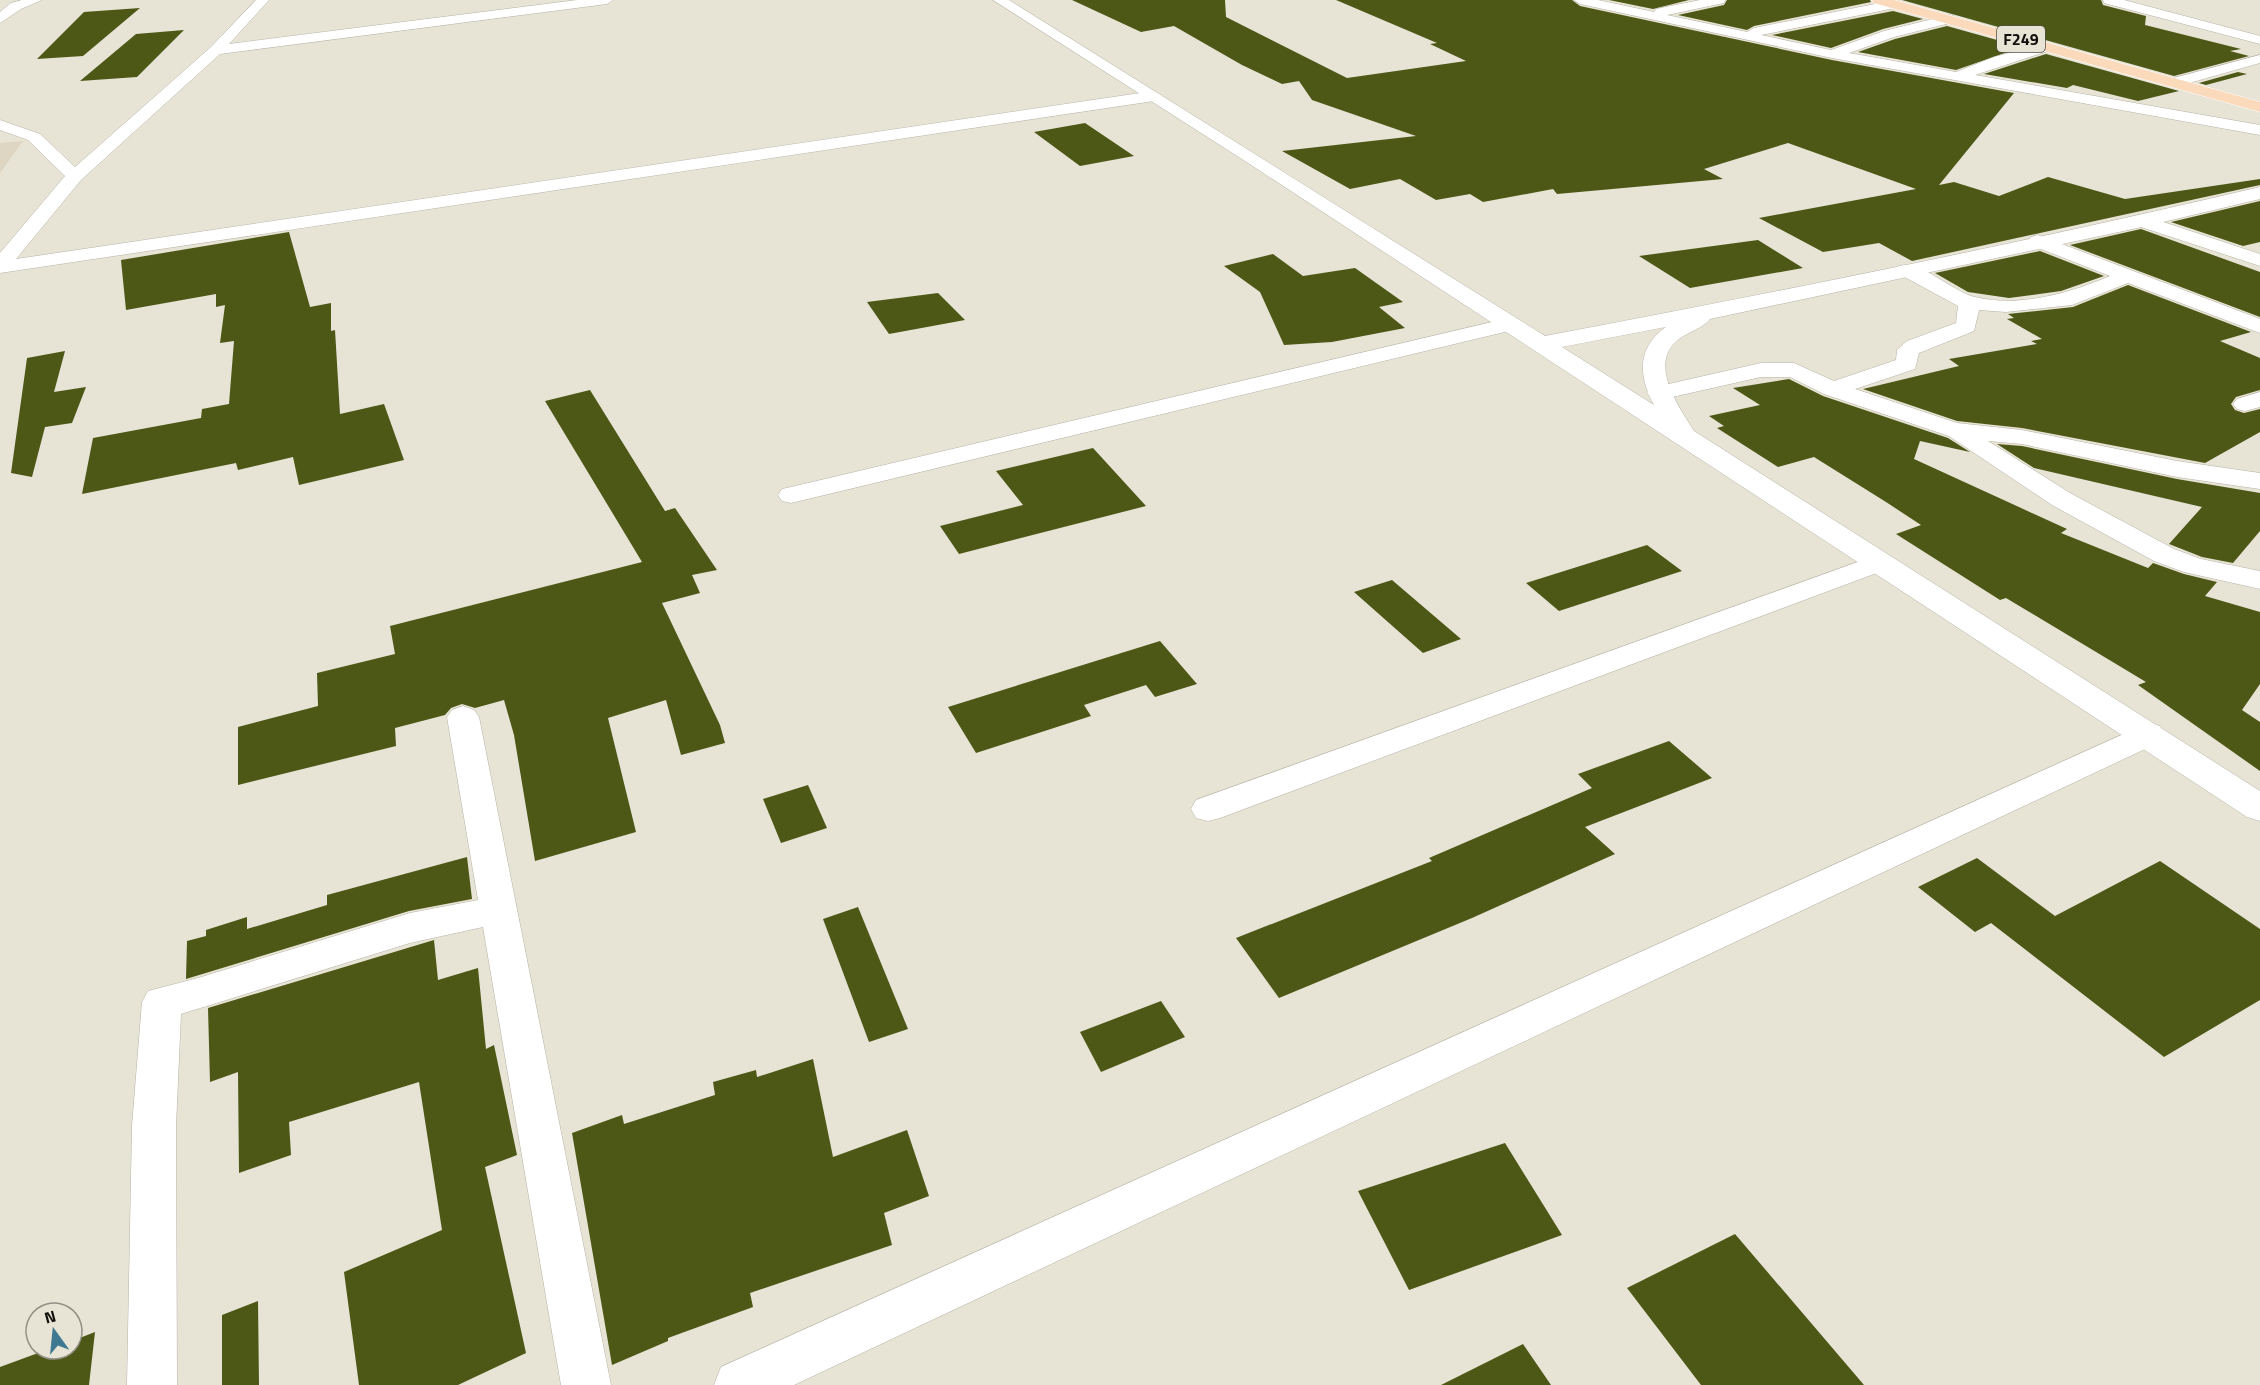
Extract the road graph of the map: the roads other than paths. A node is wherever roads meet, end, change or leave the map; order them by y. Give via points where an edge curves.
1 (36, 0) edge
2 (263, 0) edge
3 (607, 0) edge
4 (1000, 0) edge
5 (1580, 0) edge
6 (1719, 0) edge
7 (1879, 0) edge
8 (2109, 0) edge
9 (1895, 4) junction
10 (1648, 15) junction
11 (0, 19) edge
12 (1949, 19) junction
13 (1742, 35) junction
14 (2260, 40) edge
15 (2046, 47) junction
16 (216, 50) junction
17 (1832, 54) junction
18 (2260, 59) edge
19 (1956, 77) junction
20 (2169, 81) junction
21 (1154, 96) junction
22 (2260, 109) edge
23 (0, 125) edge
24 (2260, 130) edge
25 (75, 176) junction
26 (2260, 193) edge
27 (2142, 222) junction
28 (2038, 241) junction
29 (2260, 260) edge
30 (0, 266) edge
31 (1906, 270) junction
32 (2128, 276) junction
33 (1969, 303) junction
34 (1710, 312) junction
35 (1509, 324) junction
36 (2260, 327) edge
37 (1540, 344) junction
38 (1832, 389) junction
39 (1659, 393) junction
40 (1954, 430) junction
41 (1684, 436) junction
42 (2260, 481) edge
43 (791, 495) dead end
44 (1880, 562) junction
45 (2260, 580) edge
46 (463, 717) dead end
47 (2148, 734) junction
48 (2254, 798) edge
49 (1208, 809) dead end
50 (497, 910) junction
51 (152, 1385) edge
52 (585, 1385) edge
53 (739, 1385) edge

1 - 11 street via 16,6
2 - 16 street
3 - 16 street
4 - 21 street
5 - 10 street
6 - 10 street
7 - 9 main road, F249
8 - 14 street
9 - 12 main road, F249
9 - 13 street
10 - 13 street
12 - 15 main road, F249
12 - 17 street via 1889,33
13 - 17 street
15 - 19 street
15 - 20 main road, F249
16 - 25 street
17 - 19 street
18 - 20 street
19 - 24 street
20 - 22 main road, F249
21 - 30 street
21 - 35 street
23 - 25 street via 33,137
25 - 30 street
26 - 27 street
27 - 28 street
27 - 29 street
28 - 31 street
28 - 32 street
31 - 33 street
31 - 34 street
32 - 33 street via 2055,302 2006,306
32 - 36 street
33 - 38 street via 1966,326 1914,345 1908,350 1907,364
34 - 37 street
34 - 39 street via 1666,338 1653,357
35 - 37 street
35 - 43 street
37 - 41 street
38 - 39 street via 1794,370 1761,370
38 - 40 street
39 - 41 street
40 - 42 street via 2022,437 2177,469
40 - 45 street via 2061,499 2164,555 2194,566
41 - 44 street
44 - 47 street
44 - 49 street
46 - 50 street
47 - 48 street
47 - 53 street
50 - 51 street via 410,928 162,1002 154,1126
50 - 52 street

